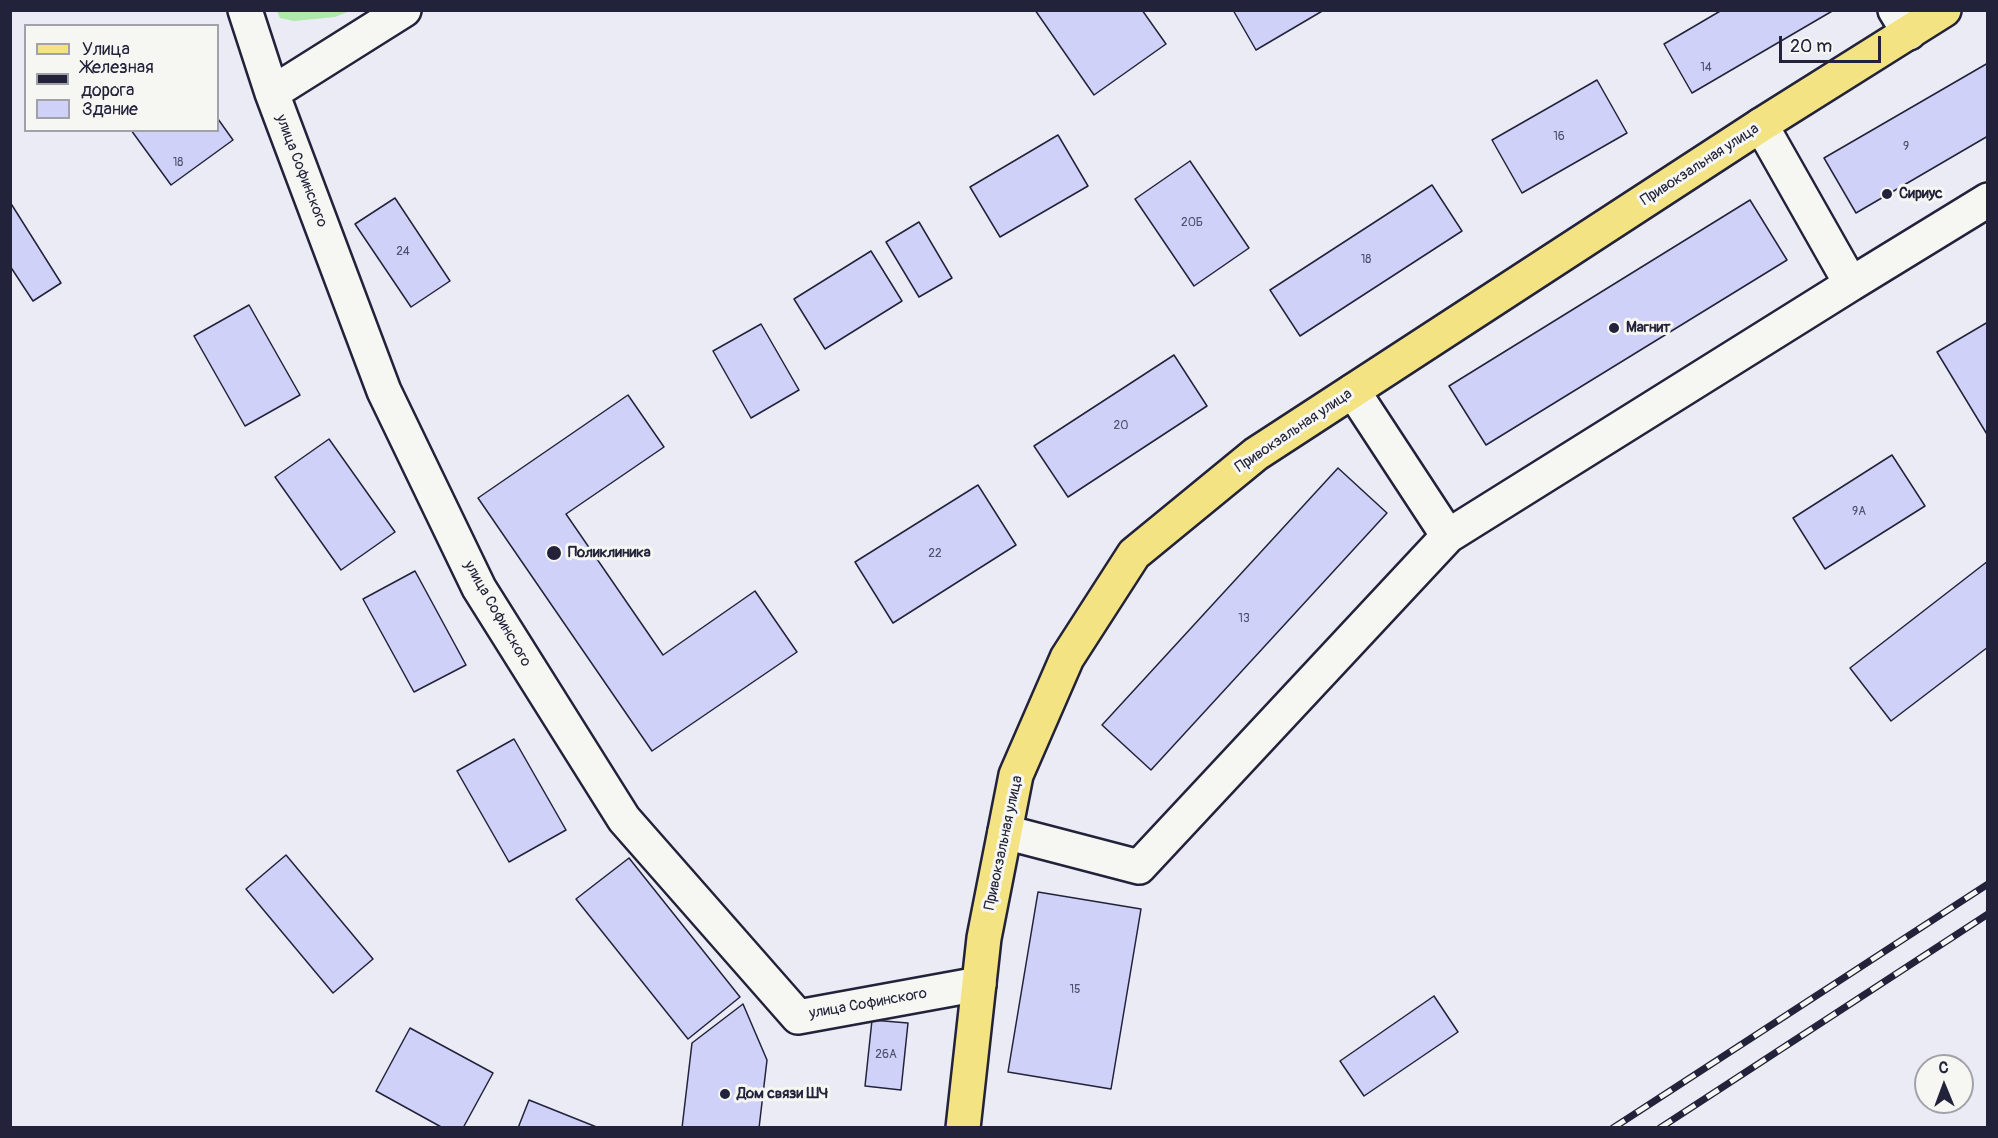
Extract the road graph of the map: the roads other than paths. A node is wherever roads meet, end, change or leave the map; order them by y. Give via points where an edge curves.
1 (245, 10) edge
2 (404, 10) edge
3 (1944, 10) edge
4 (1902, 22) edge
5 (272, 93) junction
6 (1761, 125) junction
7 (1988, 200) edge
8 (1851, 284) junction
9 (1353, 391) junction
10 (1448, 536) junction
11 (1005, 832) junction
12 (979, 984) junction
13 (963, 1128) edge

1 - 5 street
2 - 5 street
3 - 4 main road, Привокзальная улица
4 - 6 main road, Привокзальная улица
5 - 12 street, улица Софинского via 384,391 479,588 624,819 798,1017
6 - 8 street
6 - 9 main road, Привокзальная улица
7 - 8 street
8 - 10 street
9 - 10 street
9 - 11 main road, Привокзальная улица via 1256,454 1134,554 1067,658 1016,775
10 - 11 street via 1139,867
11 - 12 main road, Привокзальная улица
12 - 13 main road, Привокзальная улица

